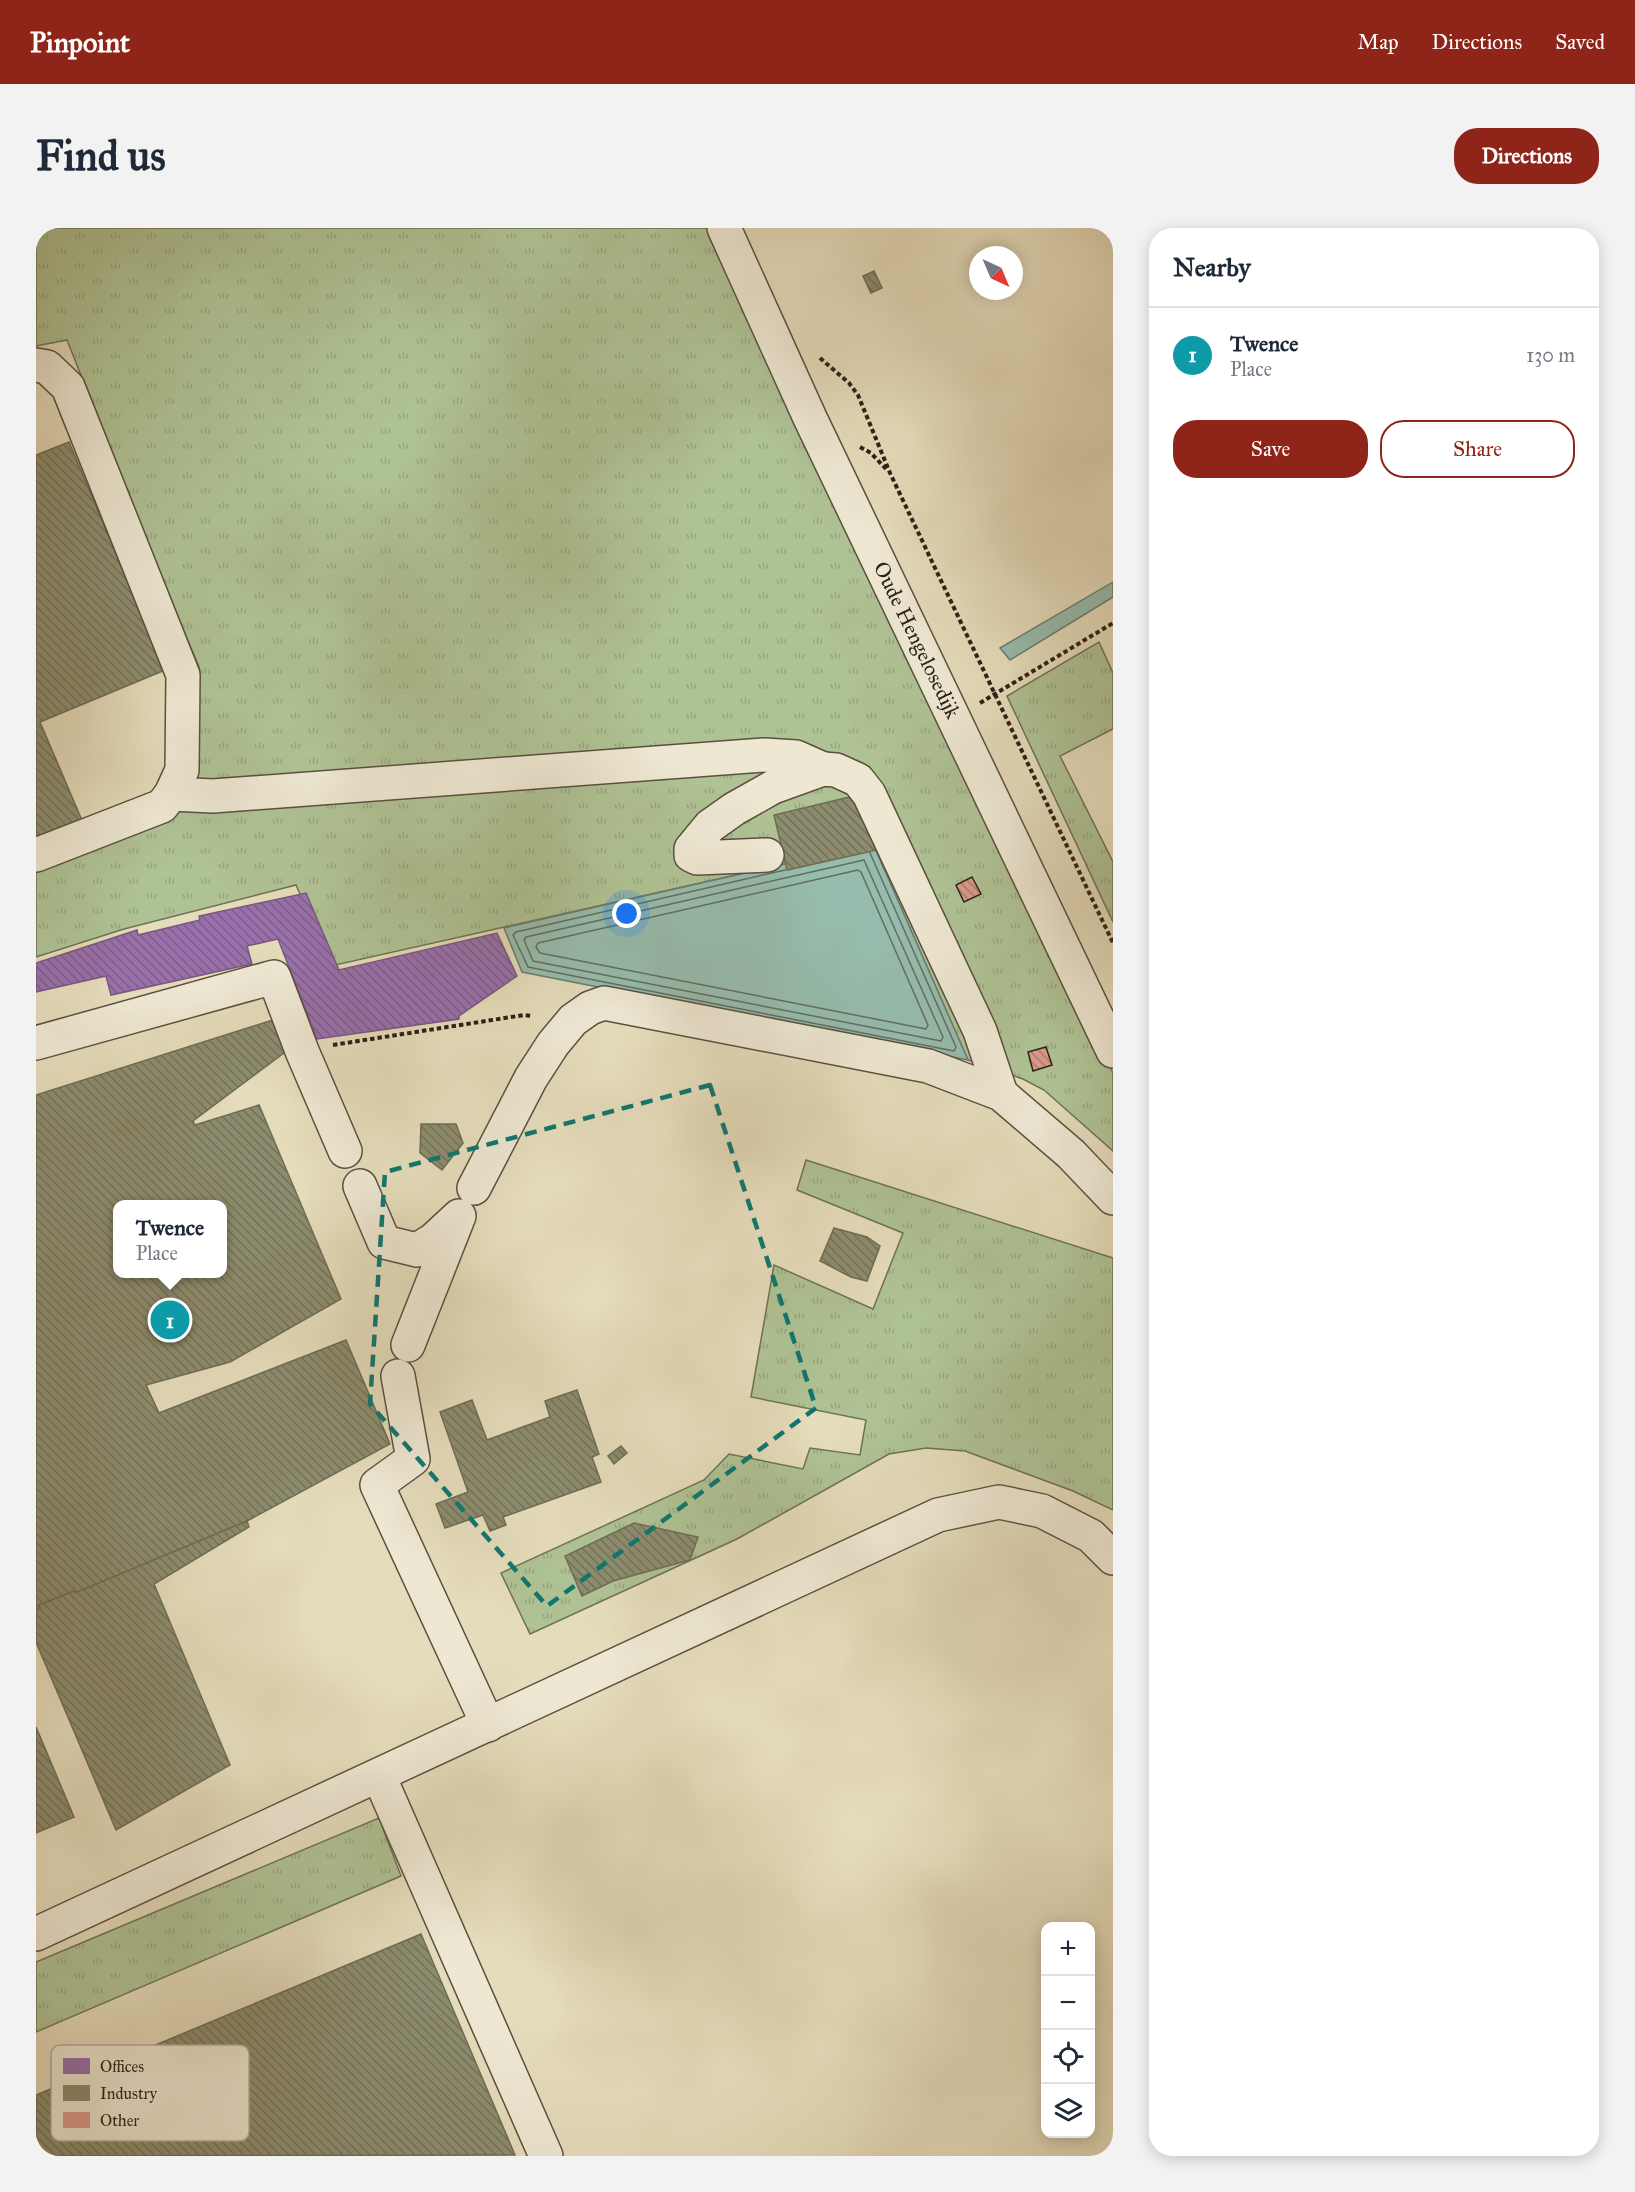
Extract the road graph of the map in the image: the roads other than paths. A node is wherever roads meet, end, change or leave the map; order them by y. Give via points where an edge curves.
1 (724, 228) edge
2 (36, 365) edge
3 (823, 769) junction
4 (171, 794) junction
5 (36, 855) edge
6 (767, 855) dead end
7 (1109, 1031) edge
8 (36, 1043) edge
9 (1001, 1094) junction
10 (345, 1151) dead end
11 (360, 1186) dead end
12 (474, 1188) dead end
13 (1113, 1198) edge
14 (408, 1345) dead end
15 (398, 1376) dead end
16 (1113, 1558) edge
17 (488, 1725) junction
18 (379, 1776) junction
19 (36, 1934) edge
20 (546, 2156) edge

1 - 7 street, Oude Hengelosedijk via 810,418
2 - 4 street via 47,367 68,387 183,675 182,770
3 - 4 street via 796,757 764,755 213,796
3 - 6 street via 773,788 734,809 710,826 691,849 691,855 697,858
3 - 9 street via 858,780 869,794 980,1031
4 - 5 street via 162,806
8 - 10 street via 274,976
9 - 12 street via 928,1066 604,1003 573,1020 553,1044
9 - 13 street via 1071,1154
11 - 14 street via 384,1242 417,1250 459,1216
15 - 17 street via 413,1459 377,1485
16 - 17 street via 1091,1536 1042,1511 999,1502 938,1515
17 - 18 street
18 - 19 street
18 - 20 street

